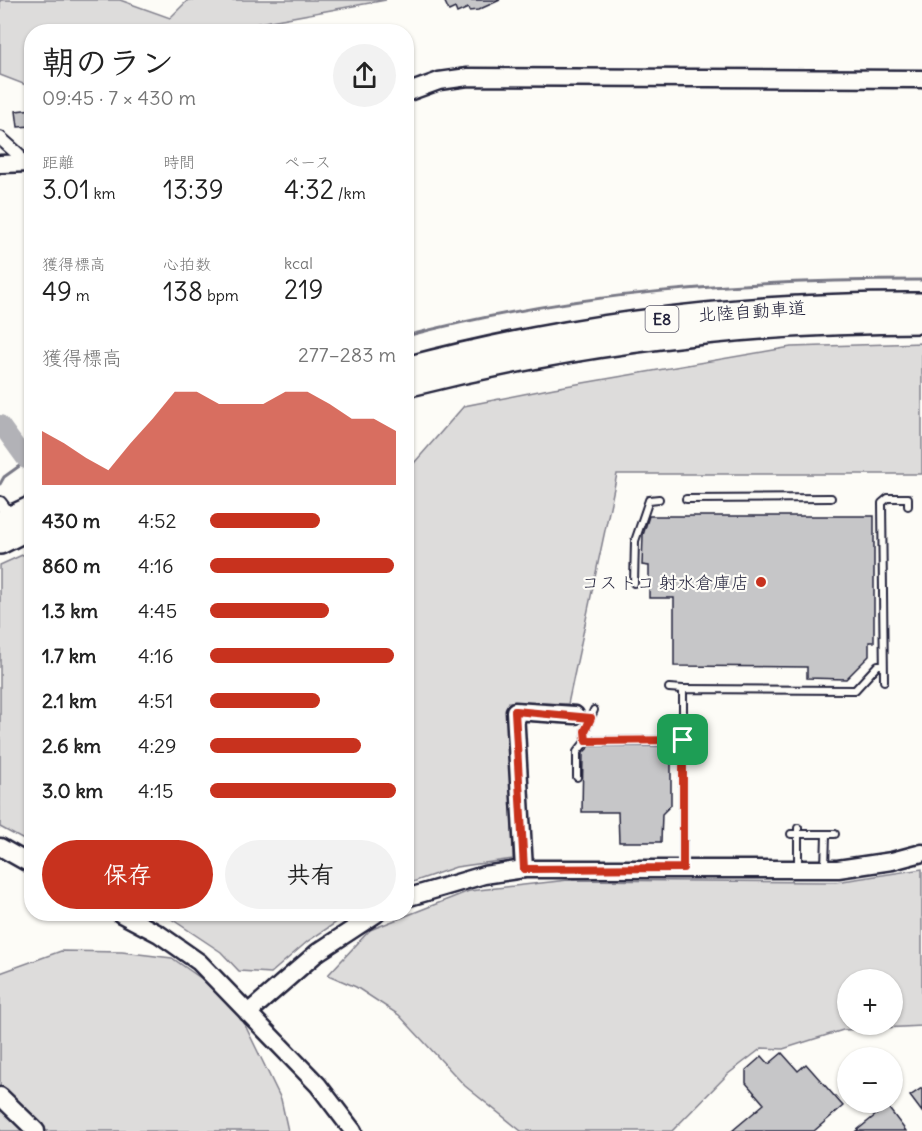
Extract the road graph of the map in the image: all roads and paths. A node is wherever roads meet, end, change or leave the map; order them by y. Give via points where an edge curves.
1 (922, 79) edge
2 (414, 90) edge
3 (0, 138) edge
4 (24, 161) edge
5 (24, 163) edge
6 (0, 164) edge
7 (922, 304) edge
8 (922, 322) edge
9 (414, 366) edge
10 (414, 384) edge
11 (831, 498) dead end
12 (659, 499) dead end
13 (686, 499) dead end
14 (24, 506) edge
15 (908, 506) dead end
16 (1, 513) edge
17 (24, 531) edge
18 (0, 543) edge
19 (634, 582) dead end
20 (883, 665) junction
21 (884, 681) dead end
22 (669, 688) dead end
23 (683, 688) junction
24 (594, 710) dead end
25 (588, 718) junction
26 (683, 740) junction
27 (586, 741) junction
28 (577, 777) dead end
29 (826, 834) junction
30 (835, 834) dead end
31 (0, 848) edge
32 (922, 853) edge
33 (24, 861) edge
34 (683, 868) junction
35 (825, 868) junction
36 (524, 869) junction
37 (798, 869) junction
38 (414, 896) edge
39 (134, 921) edge
40 (365, 921) edge
41 (248, 1013) junction
42 (0, 1096) edge
43 (36, 1131) edge
44 (353, 1131) edge

1 - 2 street via 468,77
3 - 4 street
5 - 6 street
7 - 9 highway, 北陸自動車道 / E8 via 752,309 632,322 508,343
8 - 10 highway, 北陸自動車道 / E8 via 753,327 635,340
11 - 13 lane
12 - 19 lane via 649,500 635,541
14 - 16 highway
15 - 20 lane via 908,498 888,498 882,503
17 - 18 highway
20 - 21 lane
20 - 23 lane via 878,665 855,690
22 - 23 lane
23 - 26 lane
24 - 25 lane
25 - 27 lane
25 - 36 street via 515,711
26 - 27 lane
26 - 34 lane
27 - 28 lane via 577,752
29 - 30 lane
29 - 35 lane
29 - 37 lane via 796,832
31 - 33 street
32 - 35 street via 865,866
34 - 36 street
34 - 37 street
35 - 37 street
36 - 38 street via 484,875
39 - 41 street via 200,962
40 - 41 street via 318,952
41 - 44 street via 318,1085
42 - 43 street

